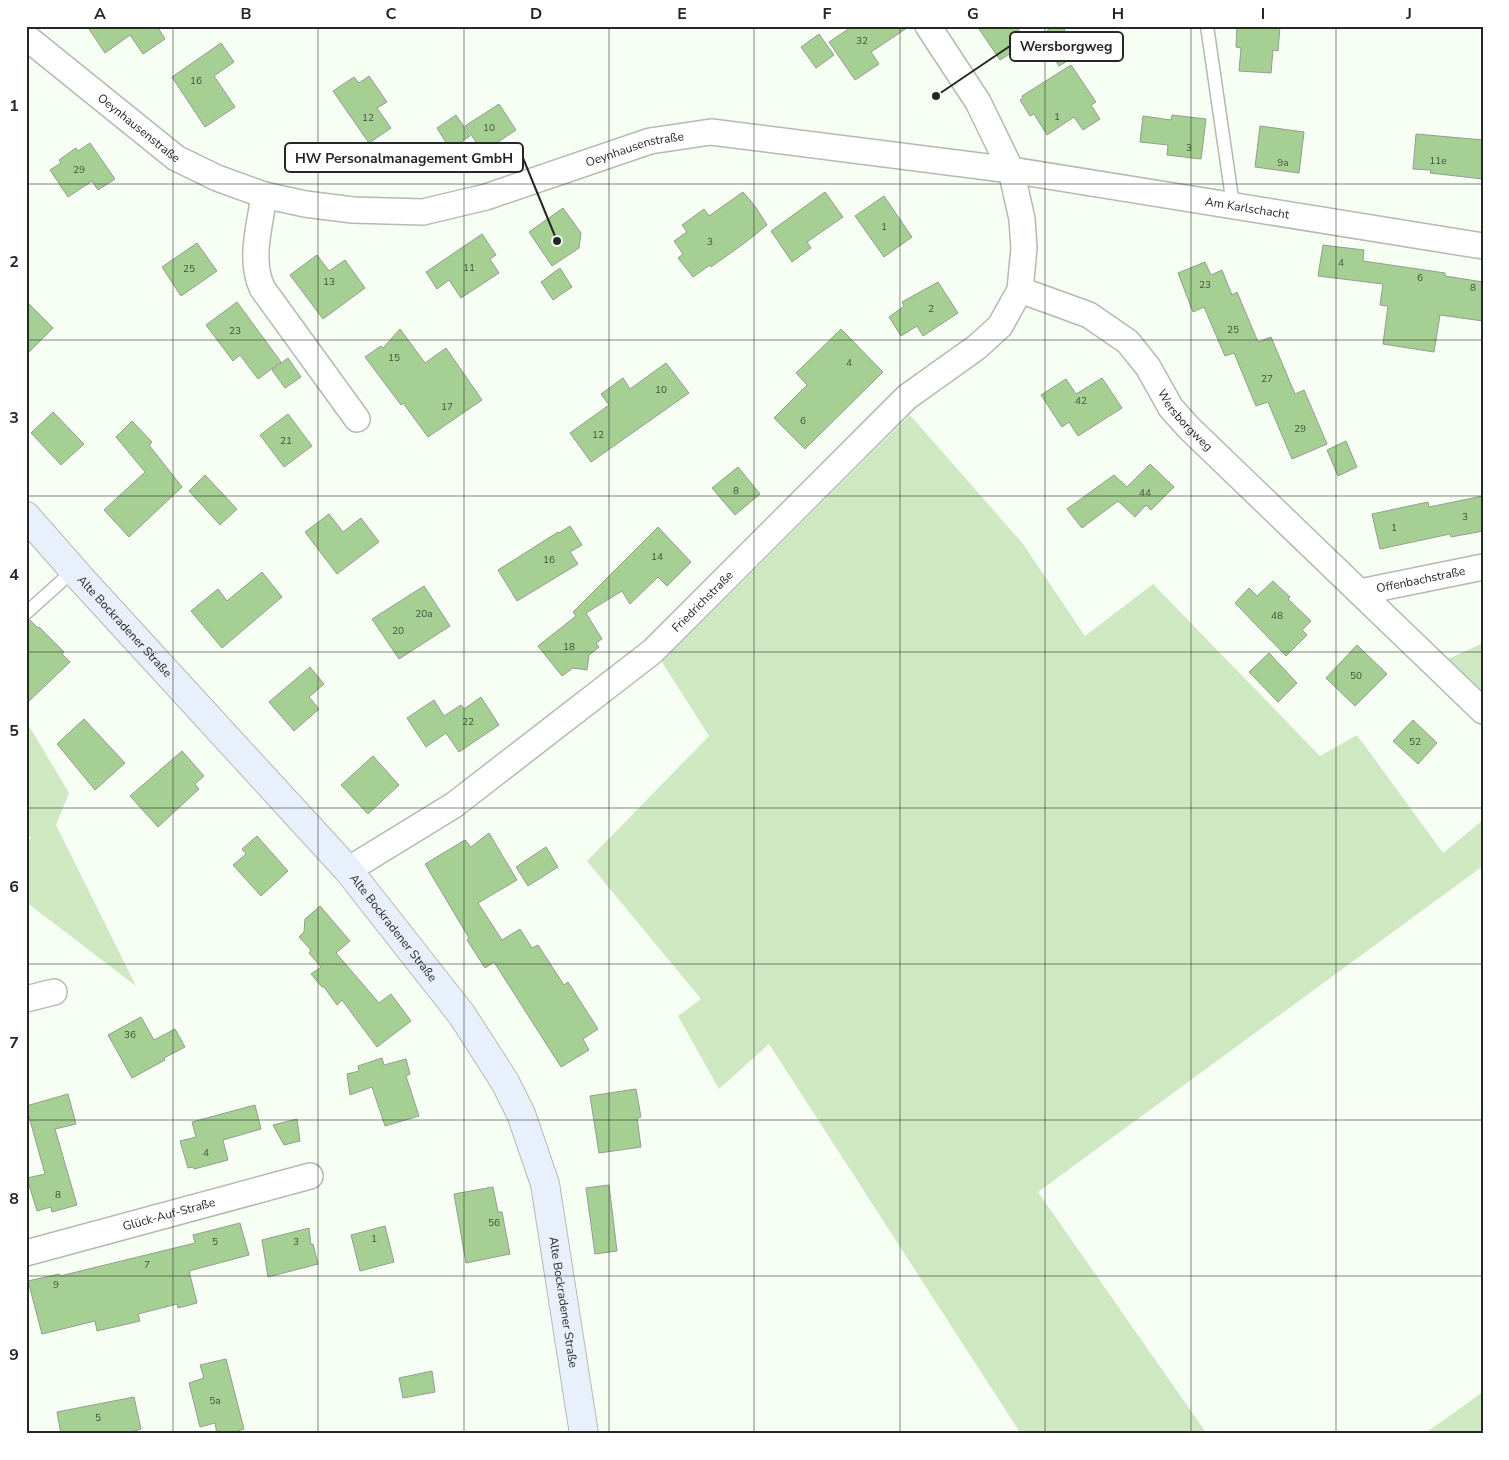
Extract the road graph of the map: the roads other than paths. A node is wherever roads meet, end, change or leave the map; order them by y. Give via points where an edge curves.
1 (928, 26) edge
2 (1207, 26) edge
3 (26, 38) edge
4 (1011, 170) junction
5 (264, 195) junction
6 (1233, 205) junction
7 (1483, 246) edge
8 (1020, 290) junction
9 (357, 419) dead end
10 (26, 516) edge
11 (1483, 567) edge
12 (74, 570) junction
13 (1360, 592) junction
14 (26, 613) edge
15 (1483, 710) edge
16 (348, 870) junction
17 (54, 992) dead end
18 (26, 999) edge
19 (310, 1176) dead end
20 (26, 1253) edge
21 (584, 1434) edge

1 - 4 street via 978,102
2 - 6 lane
3 - 5 street, Oeynhausenstraße via 176,158
4 - 5 street, Oeynhausenstraße via 711,132 650,141 486,197 423,212 353,210
4 - 6 street, Am Karlschacht
4 - 8 street via 1022,219 1024,248
5 - 9 street via 255,259 257,276 262,288
6 - 7 street, Am Karlschacht
8 - 13 street, Wersborgweg via 1089,315 1128,342 1148,367 1171,408 1189,428
8 - 16 street, Friedrichstraße via 1000,326 907,397 653,651 454,805
10 - 12 street, Alte Bockradener Straße
11 - 13 street, Offenbachstraße
12 - 14 lane
12 - 16 street, Alte Bockradener Straße
13 - 15 street, Wersborgweg
16 - 21 street, Alte Bockradener Straße via 462,1015 505,1082 521,1114 545,1184
17 - 18 street
19 - 20 street, Glück-Auf-Straße

